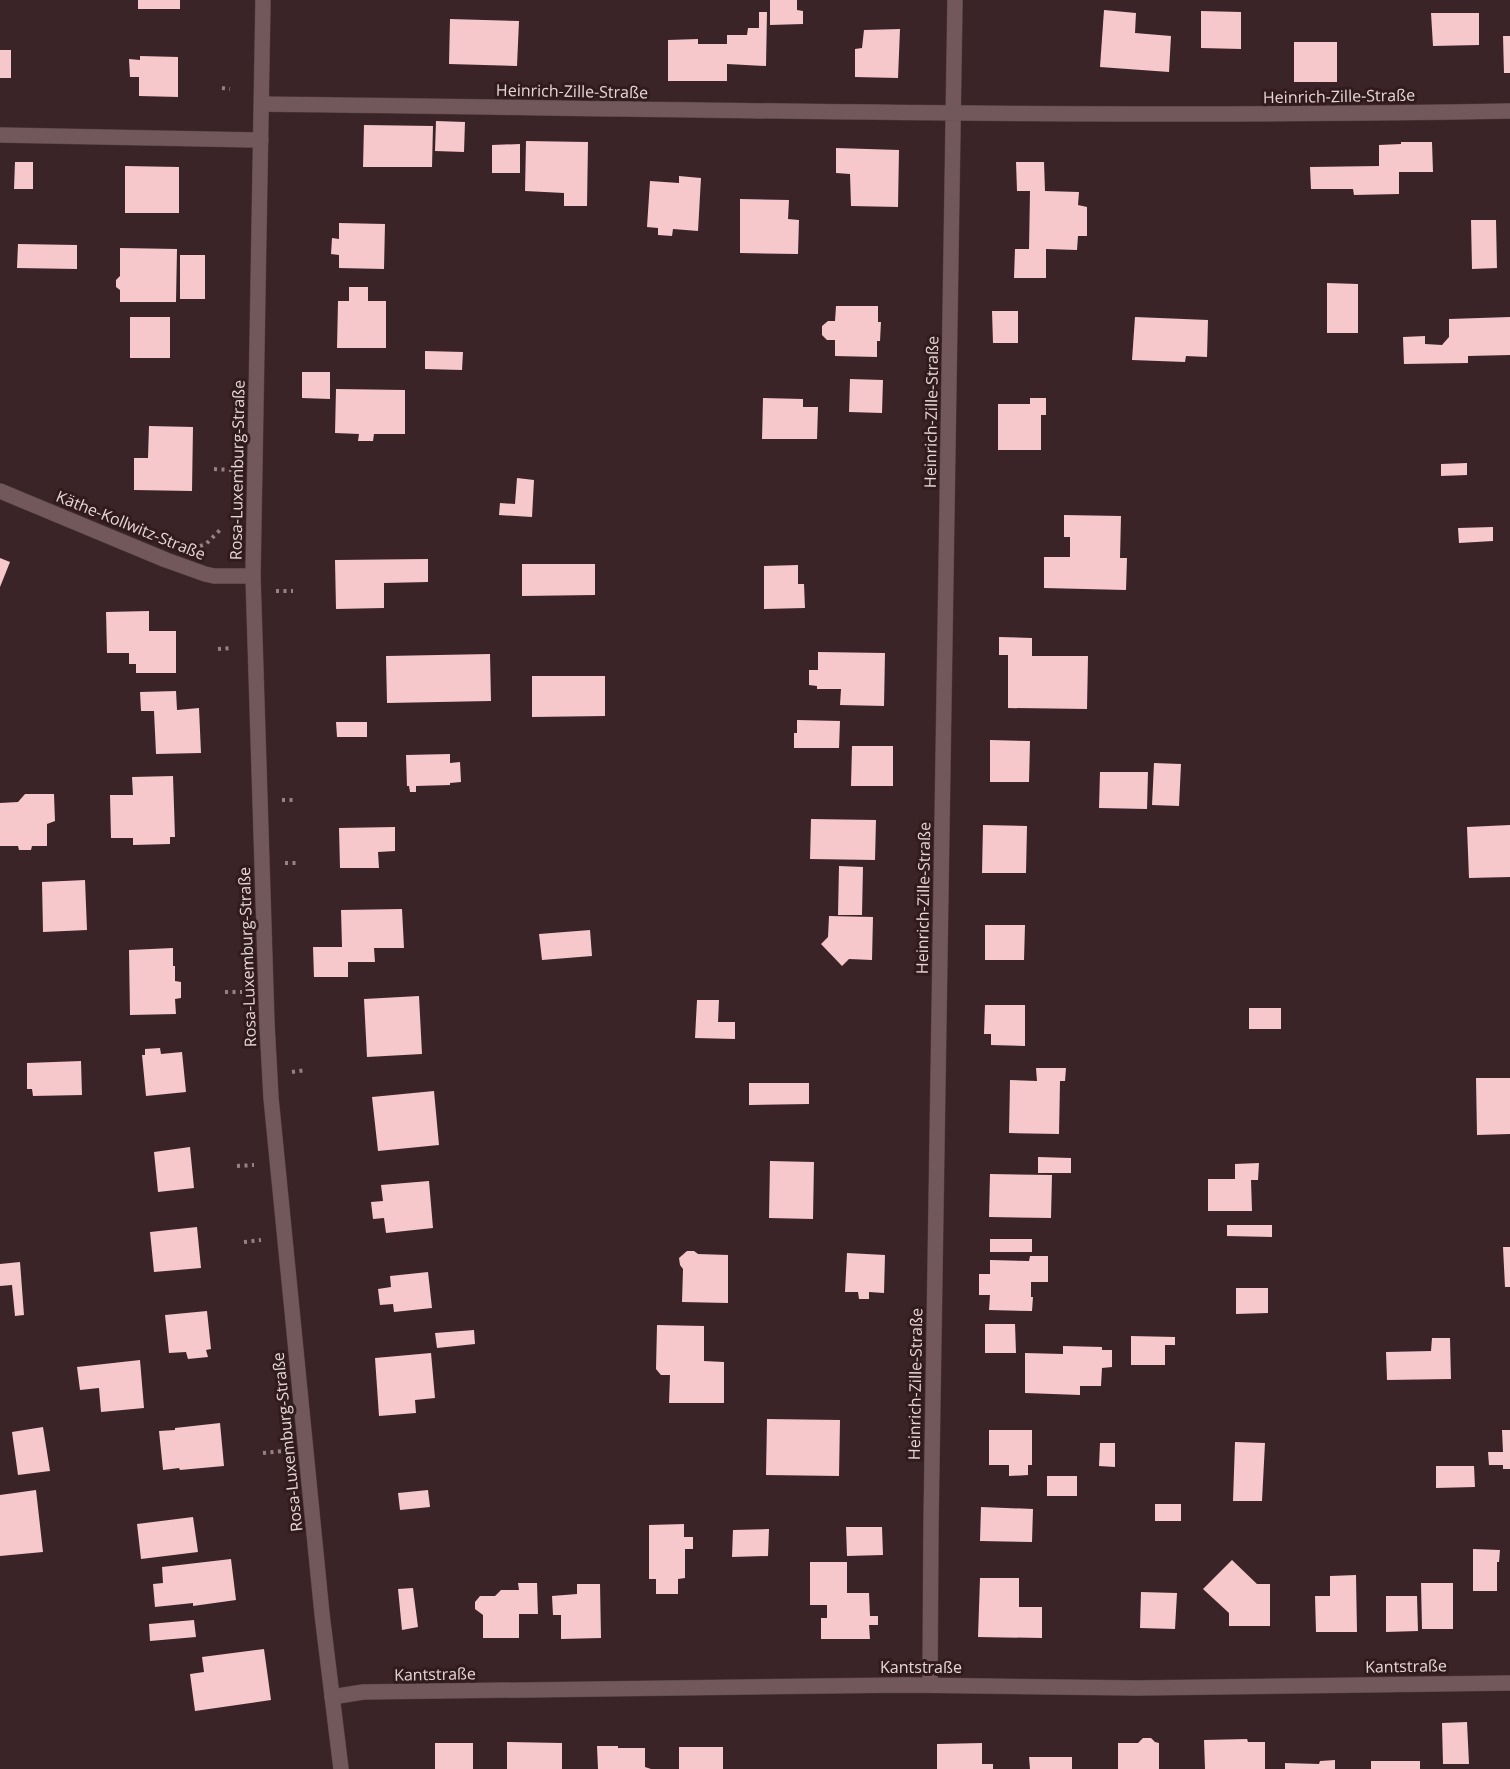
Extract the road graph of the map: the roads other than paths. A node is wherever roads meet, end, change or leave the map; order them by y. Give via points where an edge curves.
1 (263, 0) edge
2 (955, 0) edge
3 (263, 104) junction
4 (1510, 111) edge
5 (953, 112) junction
6 (0, 135) edge
7 (261, 140) junction
8 (0, 491) edge
9 (253, 576) junction
10 (1510, 1683) edge
11 (930, 1684) junction
12 (332, 1697) junction
13 (341, 1769) edge

1 - 3 street, Rosa-Luxemburg-Straße
2 - 5 street, Heinrich-Zille-Straße
3 - 5 street, Heinrich-Zille-Straße
3 - 7 street, Rosa-Luxemburg-Straße
4 - 5 street, Heinrich-Zille-Straße via 1180,115
5 - 11 street, Heinrich-Zille-Straße
6 - 7 street
7 - 9 street, Rosa-Luxemburg-Straße
8 - 9 street, Käthe-Kollwitz-Straße via 206,574
9 - 12 street, Rosa-Luxemburg-Straße via 271,1098
10 - 11 street, Kantstraße via 1137,1688
11 - 12 street, Kantstraße via 363,1692
12 - 13 street, Rosa-Luxemburg-Straße

